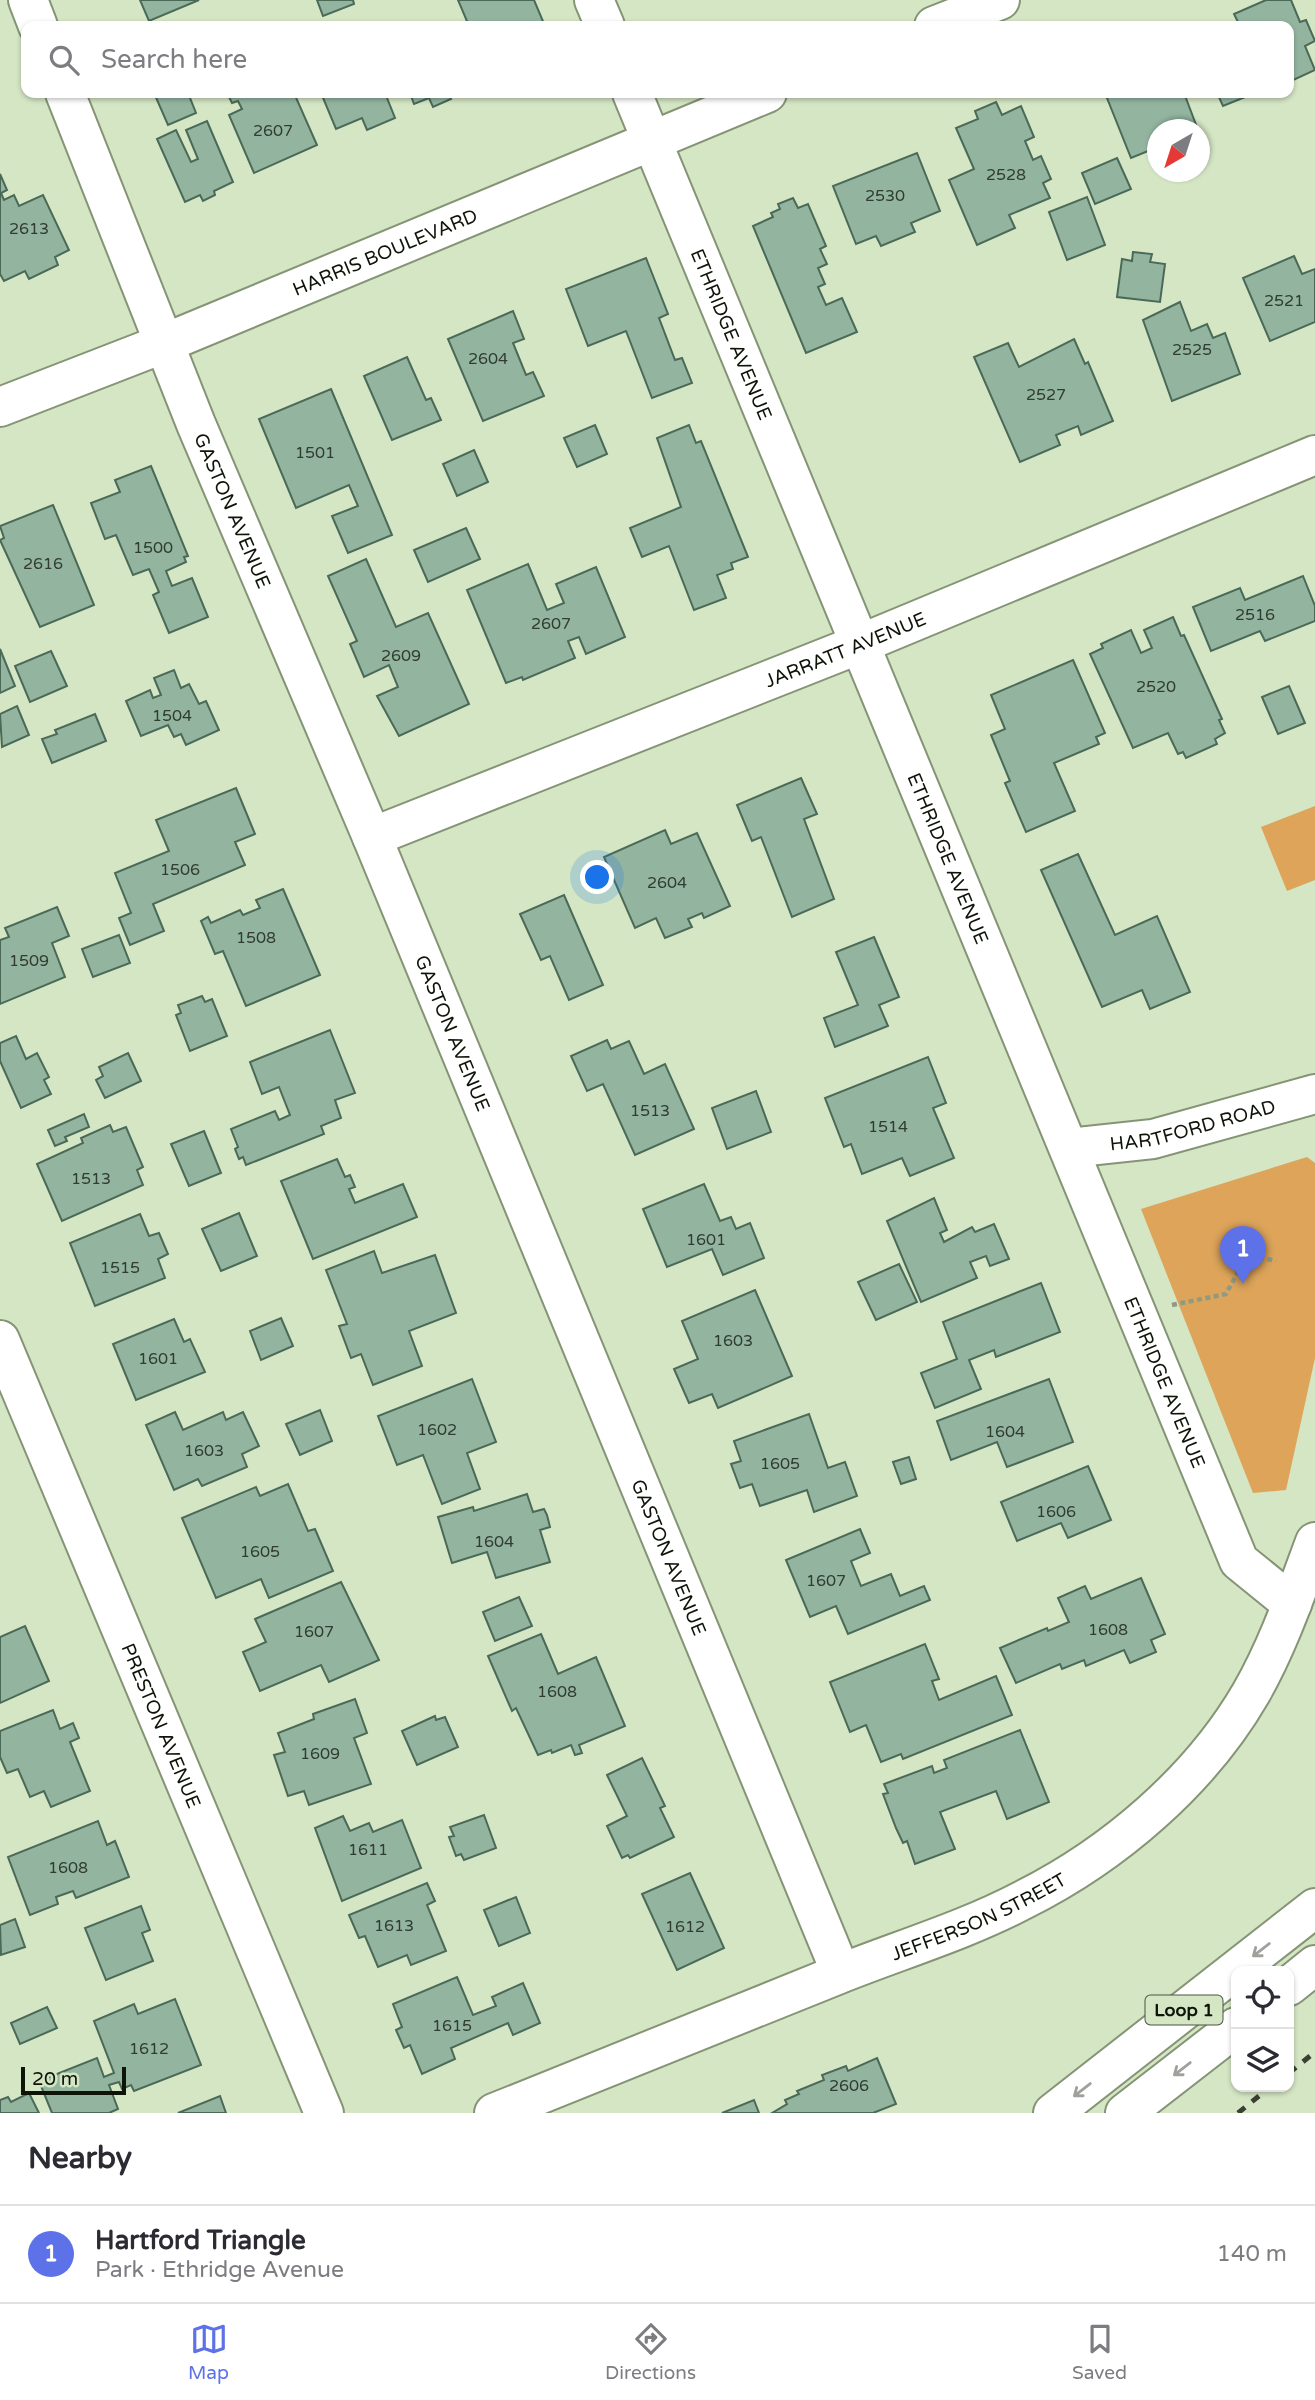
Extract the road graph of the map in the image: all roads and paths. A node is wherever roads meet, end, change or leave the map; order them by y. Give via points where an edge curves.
1 (27, 0) edge
2 (594, 0) edge
3 (1000, 0) edge
4 (36, 21) edge
5 (603, 21) edge
6 (947, 21) edge
7 (67, 98) edge
8 (634, 98) edge
9 (754, 98) edge
10 (651, 139) junction
11 (164, 343) junction
12 (0, 407) edge
13 (1315, 455) edge
14 (860, 644) junction
15 (372, 837) junction
16 (1315, 1094) edge
17 (1069, 1148) junction
18 (1276, 1261) dead end
19 (1168, 1306) dead end
20 (0, 1339) edge
21 (1315, 1542) edge
22 (1292, 1604) junction
23 (1315, 1908) edge
24 (1315, 1965) edge
25 (841, 1973) junction
26 (1294, 1982) edge
27 (1232, 2029) edge
28 (324, 2113) edge
29 (494, 2113) edge
30 (1053, 2113) edge
31 (1125, 2113) edge

1 - 4 main road
2 - 5 main road
3 - 6 main road
7 - 11 main road, GASTON AVENUE
8 - 10 main road, ETHRIDGE AVENUE
9 - 10 main road, HARRIS BOULEVARD
10 - 11 main road, HARRIS BOULEVARD
10 - 14 main road, ETHRIDGE AVENUE
11 - 12 main road, HARRIS BOULEVARD
11 - 15 main road, GASTON AVENUE
13 - 14 main road, JARRATT AVENUE
14 - 15 main road, JARRATT AVENUE
14 - 17 main road, ETHRIDGE AVENUE
15 - 25 main road, GASTON AVENUE
16 - 17 main road, HARTFORD ROAD via 1153,1139
17 - 22 main road, ETHRIDGE AVENUE via 1239,1561
18 - 19 path via 1247,1257 1226,1294
20 - 28 main road, PRESTON AVENUE
21 - 22 main road, JEFFERSON STREET
22 - 25 main road, JEFFERSON STREET via 1251,1693 1208,1753 1160,1804 1104,1850 1024,1900
23 -> 30 main road, Loop 1
24 - 26 main road
25 - 29 main road, JEFFERSON STREET
27 -> 31 main road

